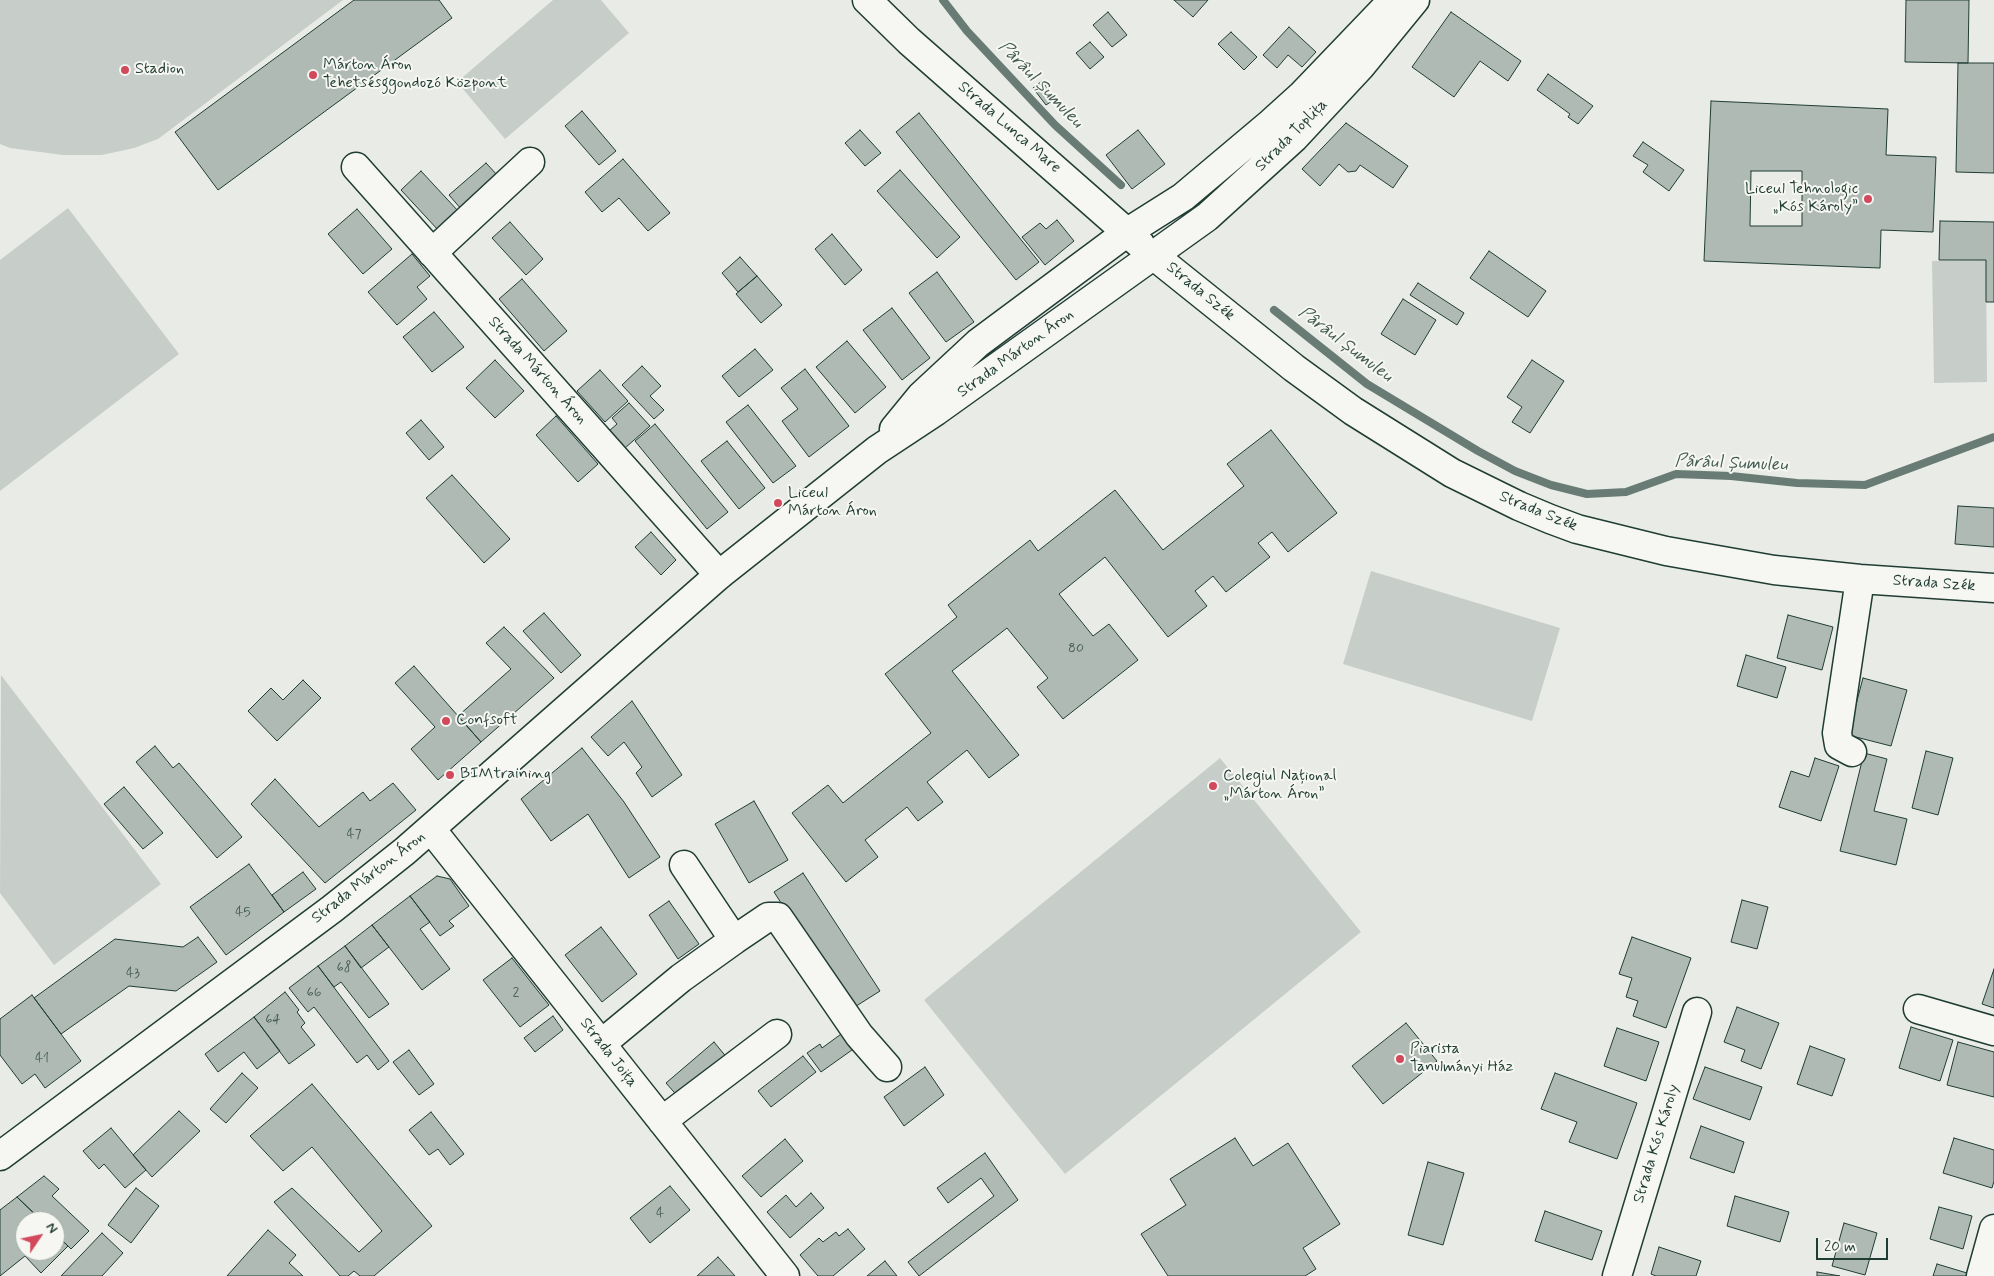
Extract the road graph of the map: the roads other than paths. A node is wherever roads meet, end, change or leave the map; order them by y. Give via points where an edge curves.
1 (867, 0) edge
2 (1393, 0) edge
3 (1415, 0) edge
4 (530, 162) dead end
5 (356, 167) dead end
6 (1126, 233) junction
7 (432, 252) junction
8 (1153, 255) junction
9 (877, 450) junction
10 (719, 575) junction
11 (1860, 579) junction
12 (1994, 588) edge
13 (1852, 752) dead end
14 (431, 829) junction
15 (684, 865) dead end
16 (734, 940) junction
17 (1918, 1009) dead end
18 (1698, 1012) dead end
19 (1994, 1031) edge
20 (777, 1034) dead end
21 (601, 1044) junction
22 (887, 1067) dead end
23 (662, 1121) junction
24 (0, 1156) edge
25 (1994, 1229) edge
26 (785, 1276) edge
27 (1617, 1276) edge
28 (1981, 1276) edge

1 - 6 street, Strada Lunca Mare
2 - 6 street, Strada Toplița via 1290,106 1183,197
3 - 8 street, Strada Toplița via 1361,66 1294,138 1201,222
4 - 7 street
5 - 7 street, Strada Márton Áron
6 - 8 street, Strada Lunca Mare
6 - 9 street, Strada Márton Áron via 978,343 921,396
7 - 10 street, Strada Márton Áron
8 - 9 street, Strada Márton Áron
8 - 11 street, Strada Szék via 1353,411 1452,473 1519,506 1577,528 1688,556
9 - 10 street, Strada Márton Áron
10 - 14 street, Strada Márton Áron
11 - 12 street, Strada Szék
11 - 13 street via 1837,733 1839,745
14 - 21 street, Strada Joița
14 - 24 street, Strada Márton Áron via 332,909
15 - 16 street
16 - 21 street via 681,978
16 - 22 street via 768,917 778,916 859,1035
17 - 19 street
18 - 27 street, Strada Kós Károly
20 - 23 street
21 - 23 street, Strada Joița
23 - 26 street, Strada Joița
25 - 28 street

